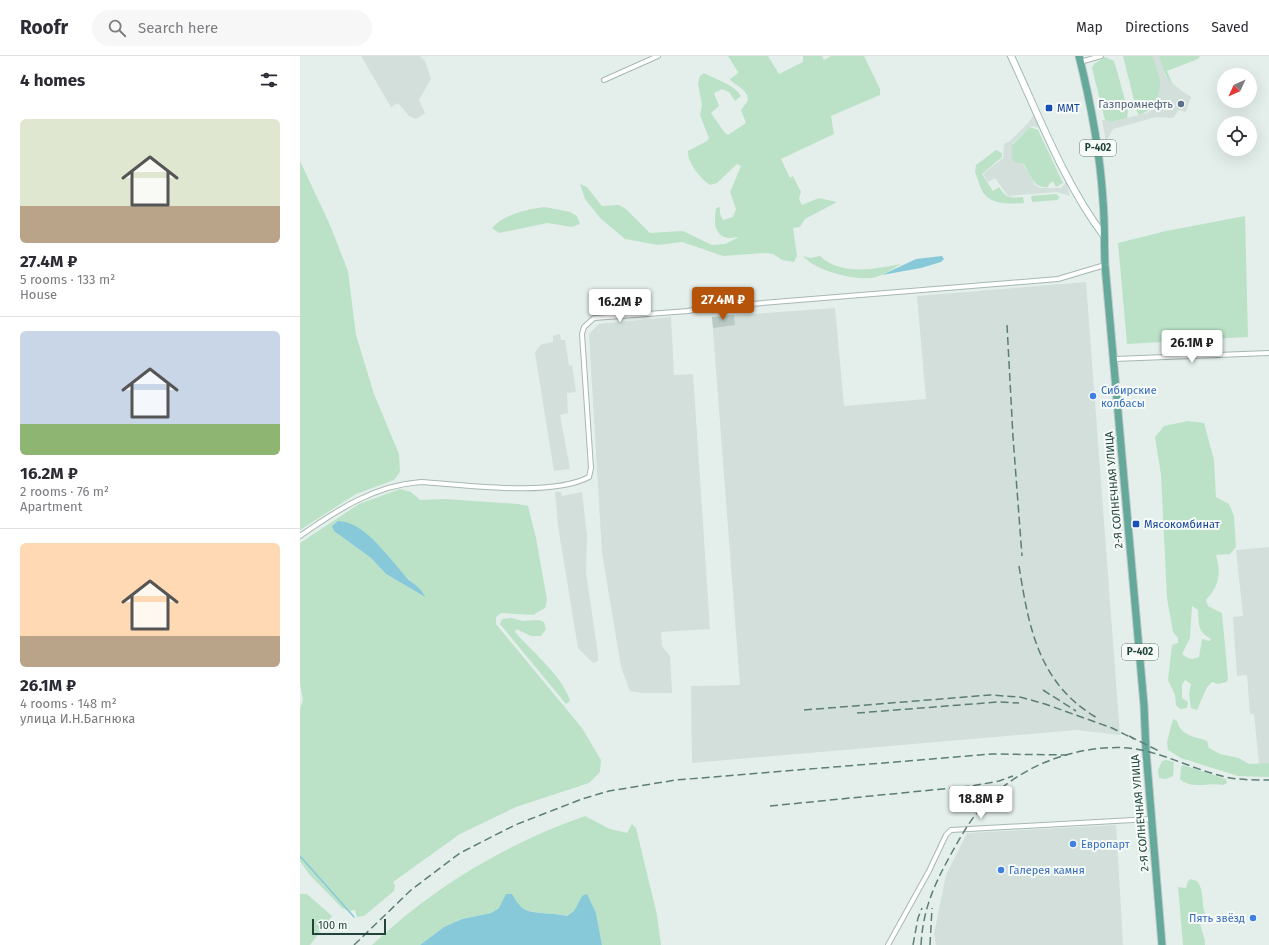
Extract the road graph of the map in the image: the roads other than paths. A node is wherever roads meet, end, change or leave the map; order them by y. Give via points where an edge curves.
1 (658, 56) edge
2 (1011, 56) edge
3 (1101, 56) edge
4 (1079, 59) edge
5 (604, 80) dead end
6 (1104, 236) junction
7 (1106, 265) junction
8 (1269, 352) edge
9 (1114, 359) junction
10 (300, 536) edge
11 (1151, 819) junction
12 (888, 945) edge
13 (1162, 945) edge

1 - 5 street
2 - 6 main road via 1073,189
3 - 4 street
4 - 6 main road, Р-402 via 1096,130
6 - 7 main road, 2-Я СОЛНЕЧНАЯ УЛИЦА / Р-402
7 - 9 main road, 2-Я СОЛНЕЧНАЯ УЛИЦА / Р-402
7 - 10 street via 1058,280 594,318 584,327 582,334 591,468 589,477 577,483 532,489 421,482 389,486 346,506
8 - 9 street
9 - 11 main road, 2-Я СОЛНЕЧНАЯ УЛИЦА / Р-402
11 - 12 street via 951,830
11 - 13 main road, 2-Я СОЛНЕЧНАЯ УЛИЦА / Р-402

